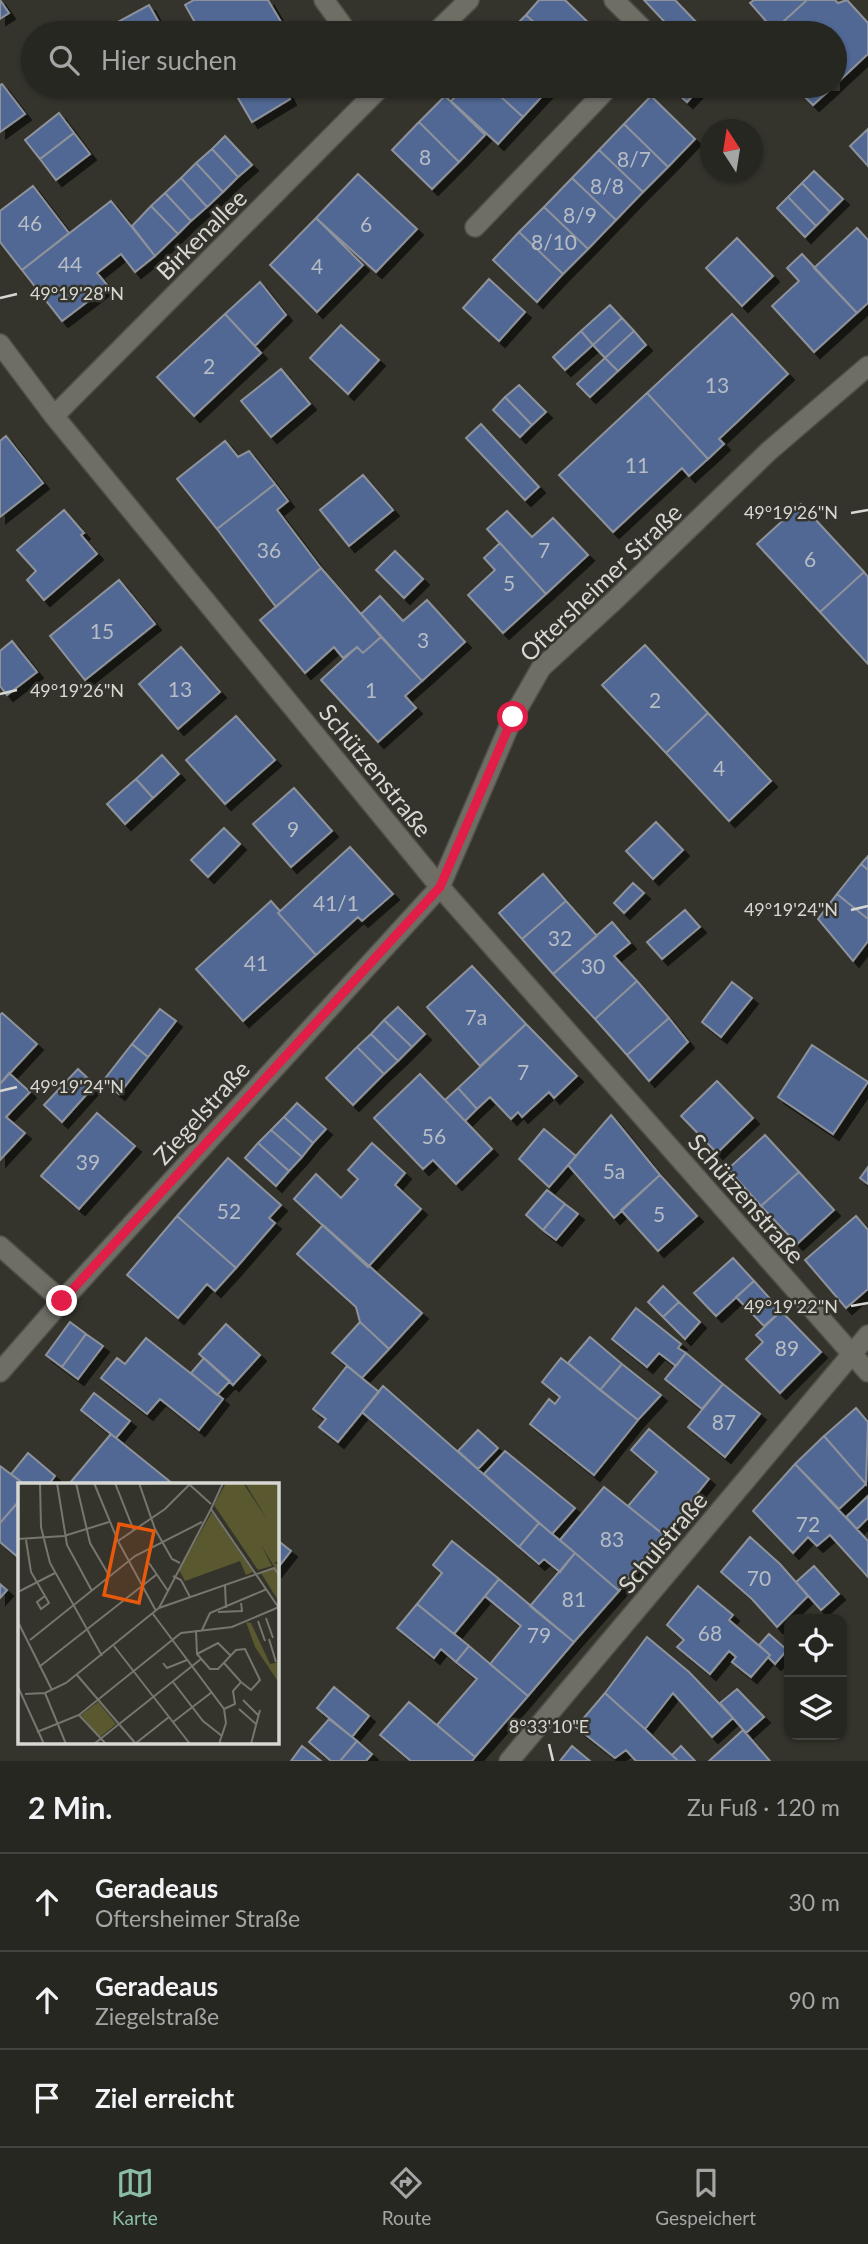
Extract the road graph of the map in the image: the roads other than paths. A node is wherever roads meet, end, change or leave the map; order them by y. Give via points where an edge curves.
1 (324, 0) edge
2 (469, 0) edge
3 (614, 0) edge
4 (339, 21) edge
5 (447, 21) edge
6 (635, 21) edge
7 (370, 98) edge
8 (599, 98) edge
9 (475, 227) dead end
10 (0, 344) edge
11 (868, 366) edge
12 (54, 416) junction
13 (440, 887) junction
14 (0, 1246) edge
15 (62, 1301) junction
16 (868, 1335) edge
17 (852, 1354) junction
18 (0, 1372) edge
19 (868, 1372) edge
20 (509, 1761) edge

1 - 4 street
2 - 5 street
3 - 6 street
7 - 12 street, Birkenallee
8 - 9 street
10 - 12 street, Schützenstraße
11 - 13 street, Oftersheimer Straße via 769,451 541,668 513,717
12 - 13 street, Schützenstraße
13 - 15 street, Ziegelstraße
13 - 17 street, Schützenstraße
14 - 15 street
15 - 18 street, Ziegelstraße
16 - 17 street, Schulstraße
17 - 19 street, Schützenstraße
17 - 20 street, Schulstraße

